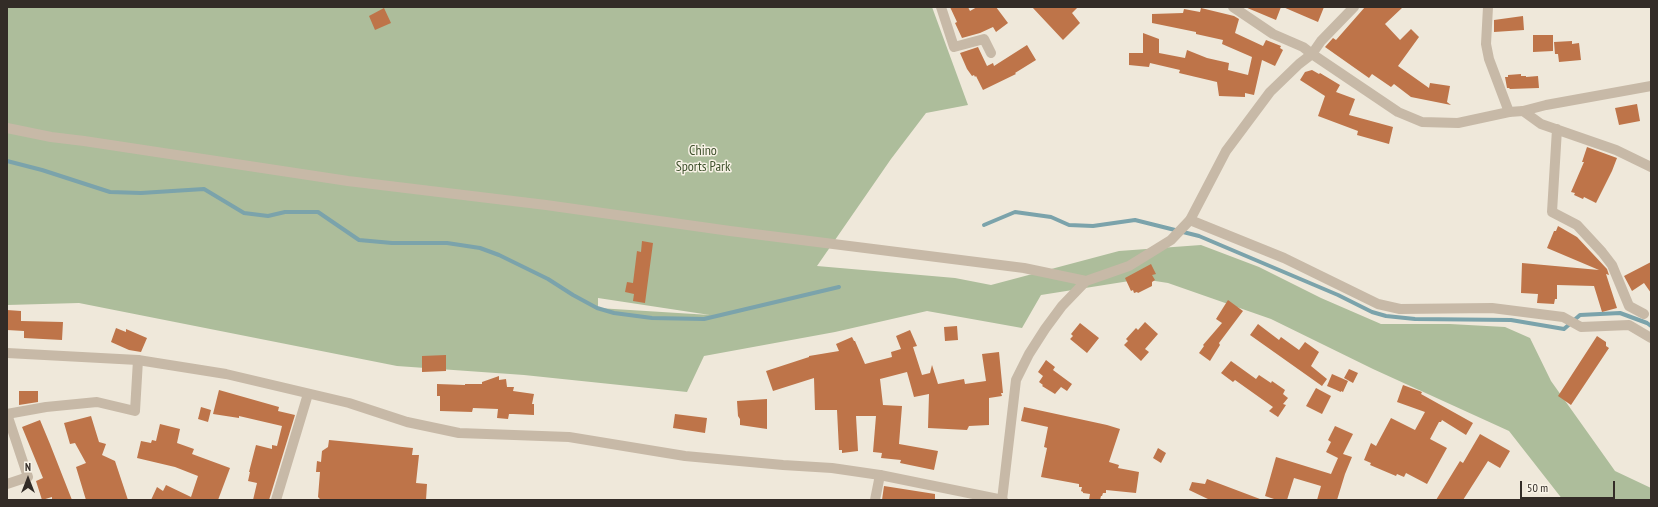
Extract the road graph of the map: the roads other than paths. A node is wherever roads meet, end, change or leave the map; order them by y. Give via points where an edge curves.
1 (941, 7) edge
2 (1233, 7) edge
3 (1354, 7) edge
4 (1488, 7) edge
5 (991, 53) dead end
6 (1312, 54) junction
7 (1651, 86) edge
8 (1523, 111) junction
9 (1508, 112) junction
10 (7, 128) edge
11 (1557, 129) junction
12 (1651, 167) edge
13 (1190, 220) junction
14 (1086, 281) junction
15 (1646, 312) edge
16 (1630, 325) junction
17 (1651, 338) edge
18 (7, 353) edge
19 (138, 360) junction
20 (308, 394) junction
21 (880, 475) junction
22 (7, 484) edge
23 (276, 500) edge
24 (875, 500) edge
25 (1002, 500) edge

1 - 5 street via 954,46 984,39
2 - 6 street via 1273,34
3 - 6 street
4 - 9 street via 1486,44
6 - 9 street via 1398,112 1422,122 1458,123
6 - 13 street via 1270,92 1226,151
7 - 8 street
8 - 9 street
8 - 11 street via 1541,124
10 - 14 street via 348,181 1024,268
11 - 12 street via 1616,150
11 - 15 street via 1552,212 1577,225 1612,265 1629,306
13 - 14 street via 1171,240 1129,266
13 - 16 street via 1284,258 1378,304 1400,309 1492,308 1564,318 1580,326
14 - 25 street via 1062,306 1045,329 1016,380
15 - 16 street
16 - 17 street
18 - 19 street
19 - 20 street via 226,374
19 - 22 street via 135,411 97,402 7,414 28,477
20 - 21 street via 349,403 407,422 459,433 569,437 685,456 832,468
20 - 23 street
21 - 24 street
21 - 25 street

